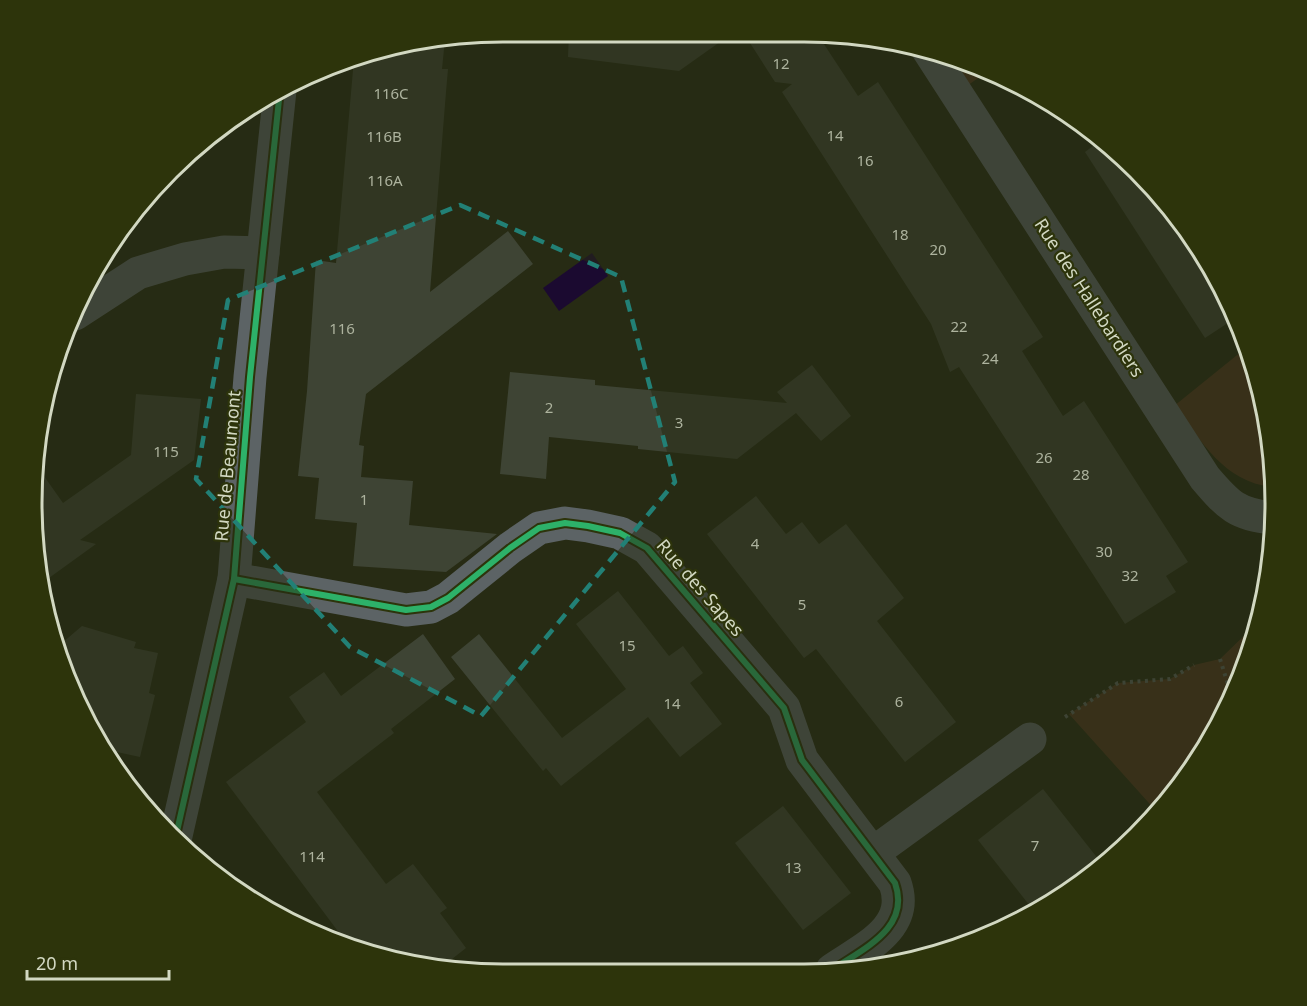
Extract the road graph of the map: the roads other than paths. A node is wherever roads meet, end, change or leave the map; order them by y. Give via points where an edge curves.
1 (936, 62) edge
2 (279, 100) edge
3 (263, 253) junction
4 (86, 308) edge
5 (1265, 516) edge
6 (234, 579) junction
7 (1030, 739) road end
8 (177, 829) edge
9 (873, 853) junction
10 (844, 962) edge

1 - 5 street, Rue des Hallebardiers via 1205,478 1226,502 1244,513
2 - 3 street, Rue de Beaumont
3 - 4 street via 224,252 138,273
3 - 6 street, Rue de Beaumont
6 - 8 street, Rue de Beaumont
6 - 9 street, Rue des Sapes via 406,610 431,606 448,598 539,528 565,524 620,533 647,548 784,708 802,760
7 - 9 street
9 - 10 street, Rue des Sapes via 895,883 899,907 894,922

